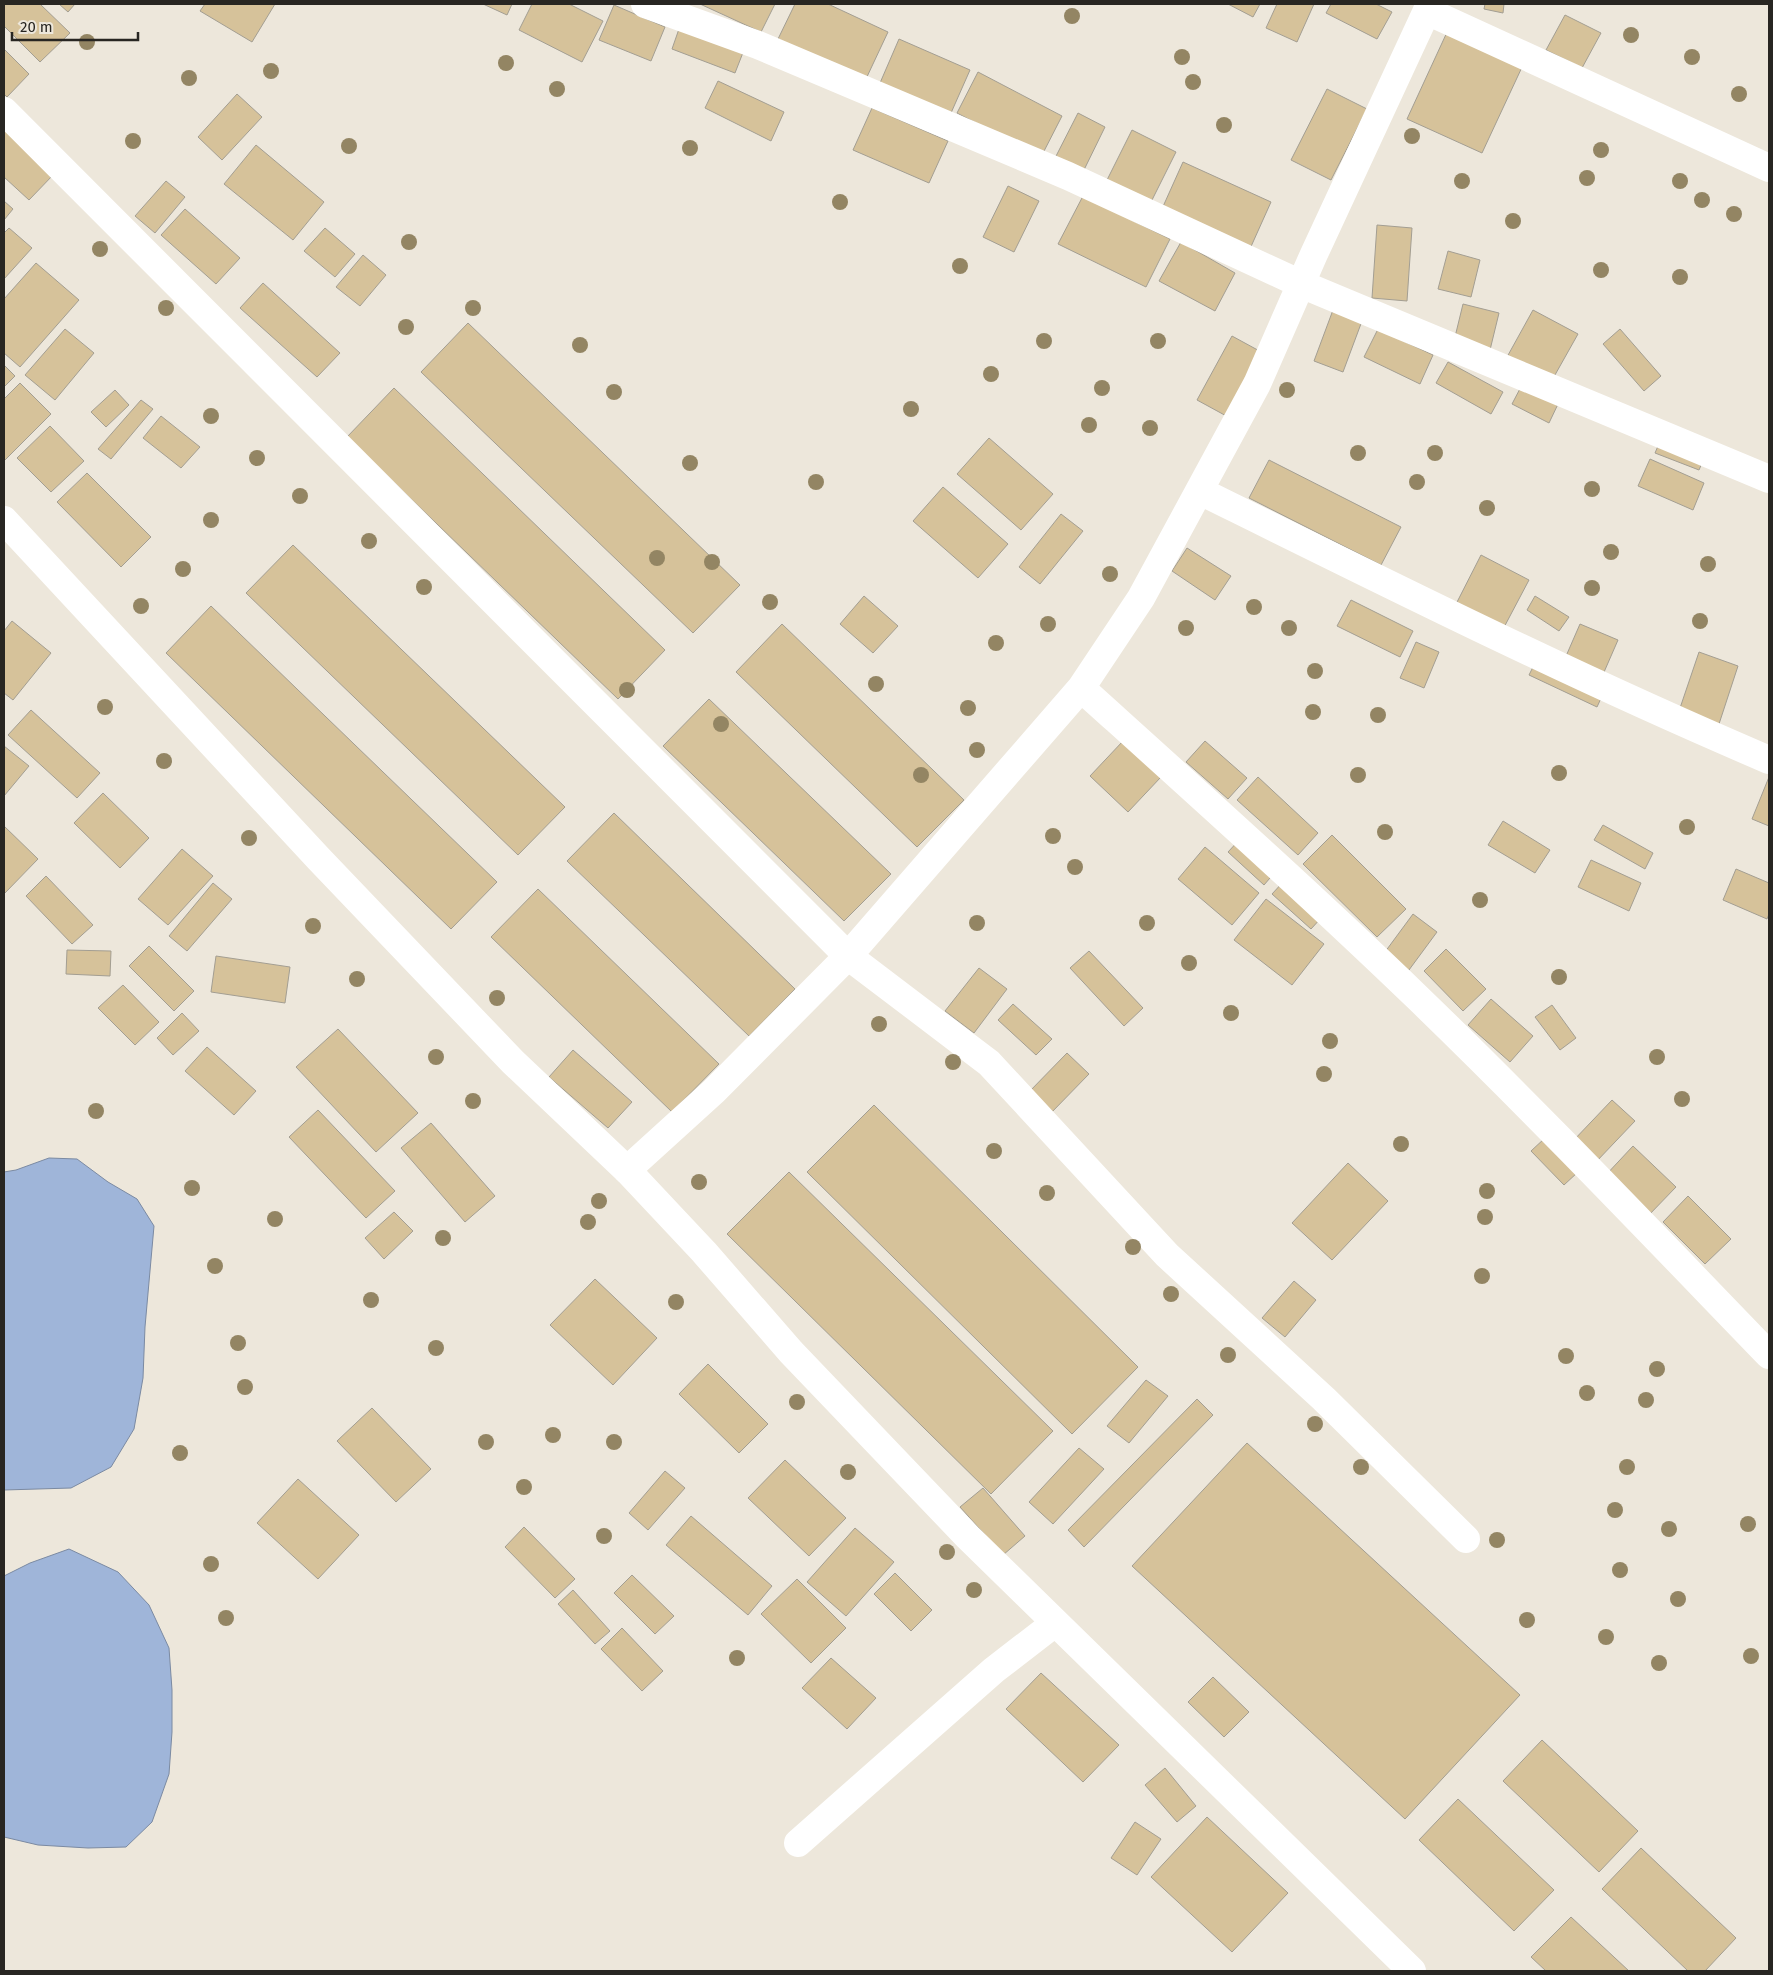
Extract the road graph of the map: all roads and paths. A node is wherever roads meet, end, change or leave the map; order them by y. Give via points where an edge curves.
1 (645, 4) edge
2 (1429, 8) edge
3 (4, 111) edge
4 (1769, 168) edge
5 (1301, 284) junction
6 (1769, 479) edge
7 (1200, 491) junction
8 (4, 520) edge
9 (1081, 688) junction
10 (1769, 760) edge
11 (848, 956) junction
12 (627, 1170) junction
13 (1769, 1355) edge
14 (1466, 1539) dead end
15 (1054, 1623) junction
16 (798, 1843) dead end
17 (1412, 1971) edge

1 - 5 street via 758,45 1068,176
2 - 4 street
2 - 5 street
3 - 11 street
5 - 6 street
5 - 7 street via 1257,384
7 - 9 street via 1141,598
7 - 10 street via 1424,602 1672,719
8 - 12 street via 513,1062
9 - 11 street
9 - 13 street via 1417,998 1602,1182
11 - 12 street via 714,1091
11 - 14 street via 989,1063 1167,1255 1324,1399
12 - 15 street via 791,1352
15 - 16 street via 994,1670
15 - 17 street

